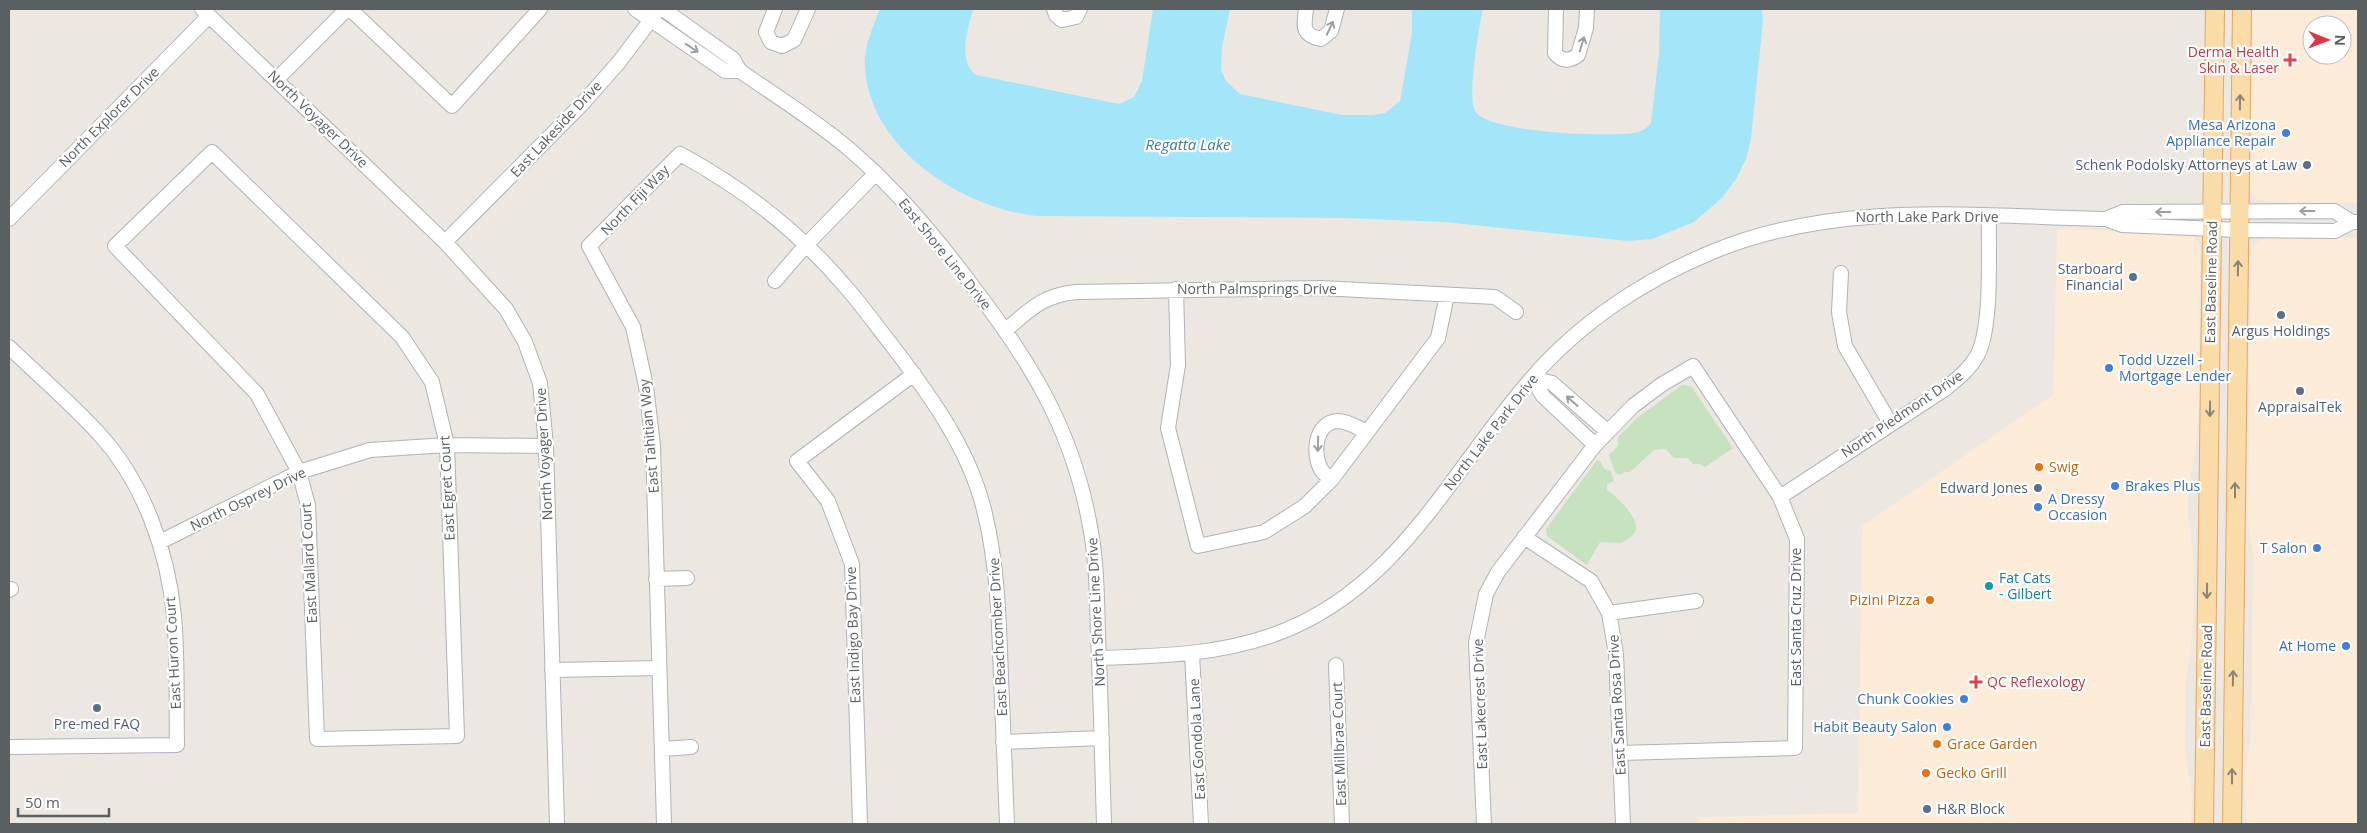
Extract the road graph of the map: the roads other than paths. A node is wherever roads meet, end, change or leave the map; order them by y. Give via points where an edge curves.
1 (348, 9) edge
2 (540, 9) edge
3 (635, 9) edge
4 (775, 9) edge
5 (808, 9) edge
6 (1054, 9) edge
7 (1080, 9) edge
8 (1306, 9) edge
9 (1337, 9) edge
10 (1556, 9) edge
11 (1586, 9) edge
12 (2215, 9) edge
13 (2242, 9) edge
14 (205, 12) edge
15 (658, 13) edge
16 (277, 80) junction
17 (680, 154) joint
18 (876, 173) junction
19 (2239, 210) junction
20 (1990, 216) junction
21 (9, 219) edge
22 (2212, 220) junction
23 (2355, 222) edge
24 (2239, 230) junction
25 (446, 242) junction
26 (115, 246) joint
27 (589, 246) joint
28 (805, 246) junction
29 (1841, 273) dead end
30 (775, 281) dead end
31 (1176, 289) junction
32 (1447, 295) junction
33 (1516, 312) dead end
34 (1006, 330) junction
35 (11, 353) edge
36 (1693, 366) joint
37 (914, 374) junction
38 (1532, 378) junction
39 (1890, 423) junction
40 (1367, 432) junction
41 (1608, 432) junction
42 (447, 445) junction
43 (1595, 445) junction
44 (546, 446) junction
45 (299, 472) junction
46 (1332, 479) junction
47 (1780, 497) junction
48 (1524, 537) junction
49 (2235, 539) junction
50 (160, 542) junction
51 (2208, 542) junction
52 (687, 578) dead end
53 (656, 579) junction
54 (1696, 601) dead end
55 (1609, 614) junction
56 (1192, 654) junction
57 (1099, 658) junction
58 (1336, 664) dead end
59 (659, 668) junction
60 (552, 670) junction
61 (1102, 738) junction
62 (316, 740) joint
63 (1003, 742) junction
64 (9, 747) edge
65 (691, 747) dead end
66 (662, 748) junction
67 (1620, 753) junction
68 (557, 824) edge
69 (664, 824) edge
70 (860, 824) edge
71 (1007, 824) edge
72 (1104, 824) edge
73 (1201, 824) edge
74 (1342, 824) edge
75 (1484, 824) edge
76 (1623, 824) edge
77 (2204, 824) edge
78 (2232, 824) edge

1 - 2 street via 452,106
1 - 16 street
3 - 15 street, East Shore Line Drive
4 - 5 street via 766,32 771,42 782,46 794,40
6 - 7 street via 1062,20 1076,17
8 -> 9 street via 1306,32 1321,39 1331,31
10 -> 11 street via 1555,53 1565,60 1578,55 1583,45
12 - 22 main road, East Baseline Road
19 -> 13 main road, East Baseline Road
14 - 16 street, North Voyager Drive
14 - 21 street, North Explorer Drive
15 - 18 street, East Shore Line Drive via 725,70 740,72 840,142
15 - 25 street, East Lakeside Drive via 582,104
16 - 25 street, North Voyager Drive
17 - 27 street, North Fiji Way
17 - 28 street, East Beachcomber Drive via 732,185
18 - 28 street
18 - 34 street, East Shore Line Drive via 924,223
19 - 22 street, North Lake Park Drive
23 -> 19 street, North Lake Park Drive via 2334,211
19 - 24 main road, East Baseline Road
20 - 22 street, North Lake Park Drive via 2106,219 2123,212
20 - 38 street, North Lake Park Drive via 1892,214 1850,217 1791,227 1733,244 1662,276 1620,302 1578,332
20 - 39 street, North Piedmont Drive via 1987,319 1978,355 1956,380
22 - 24 street, North Lake Park Drive
22 -> 51 main road, East Baseline Road
23 - 24 street, North Lake Park Drive via 2334,231
49 -> 24 main road, East Baseline Road
25 - 44 street, North Voyager Drive via 506,309 525,342 540,383
26 - 42 street, East Egret Court via 212,152 402,336 432,382
26 - 45 street, East Mallard Court via 257,394
27 - 53 street, East Tahitian Way via 633,327 646,386 653,446
28 - 30 street
28 - 37 street, East Beachcomber Drive via 843,283
29 - 39 street via 1839,312 1845,346
31 - 32 street, North Palmsprings Drive via 1321,288
31 - 34 street, North Palmsprings Drive via 1064,293 1036,304
31 - 46 street via 1178,365 1168,428 1198,546 1264,532 1305,506
32 - 33 street, North Palmsprings Drive via 1496,297
32 - 40 street via 1438,338
34 - 57 street, North Shore Line Drive via 1055,412 1082,490 1094,552
35 - 50 street, East Huron Court via 102,437 130,476
36 - 41 street, East Lakecrest Drive via 1633,406
36 - 47 street, East Santa Cruz Drive
37 - 63 street, East Beachcomber Drive via 954,435 974,475 985,513 994,557 998,602
37 - 70 street, East Indigo Bay Drive via 797,461 828,501 852,564
41 -> 38 street via 1552,383
38 - 43 street via 1542,396
38 - 56 street, North Lake Park Drive via 1411,537 1365,582 1328,608 1274,635
39 - 47 street, North Piedmont Drive
40 - 46 street
40 -> 46 street via 1338,422 1326,425 1318,433 1316,446 1322,472
41 - 43 street, East Lakecrest Drive
42 - 44 street, North Osprey Drive
42 - 45 street, North Osprey Drive via 370,450
42 - 62 street, East Egret Court via 457,736
43 - 48 street, East Lakecrest Drive
44 - 60 street, North Voyager Drive
45 - 50 street, North Osprey Drive
45 - 62 street, East Mallard Court via 308,505
47 - 67 street, East Santa Cruz Drive via 1797,538 1795,748
48 - 55 street, East Santa Rosa Drive via 1591,581
48 - 75 street, East Lakecrest Drive via 1486,594 1478,627
49 - 51 main road
78 -> 49 main road, East Baseline Road
50 - 64 street, East Huron Court via 174,616 177,744
51 -> 77 main road, East Baseline Road
52 - 53 street
53 - 59 street, East Tahitian Way
54 - 55 street
55 - 67 street, East Santa Rosa Drive via 1616,654
56 - 57 street, North Lake Park Drive
56 - 73 street, East Gondola Lane
57 - 61 street, North Shore Line Drive
58 - 74 street, East Millbrae Court
59 - 60 street
59 - 66 street, East Tahitian Way
60 - 68 street, North Voyager Drive
61 - 63 street
61 - 72 street, North Shore Line Drive
63 - 71 street, East Beachcomber Drive
65 - 66 street
66 - 69 street, East Tahitian Way
67 - 76 street, East Santa Rosa Drive

